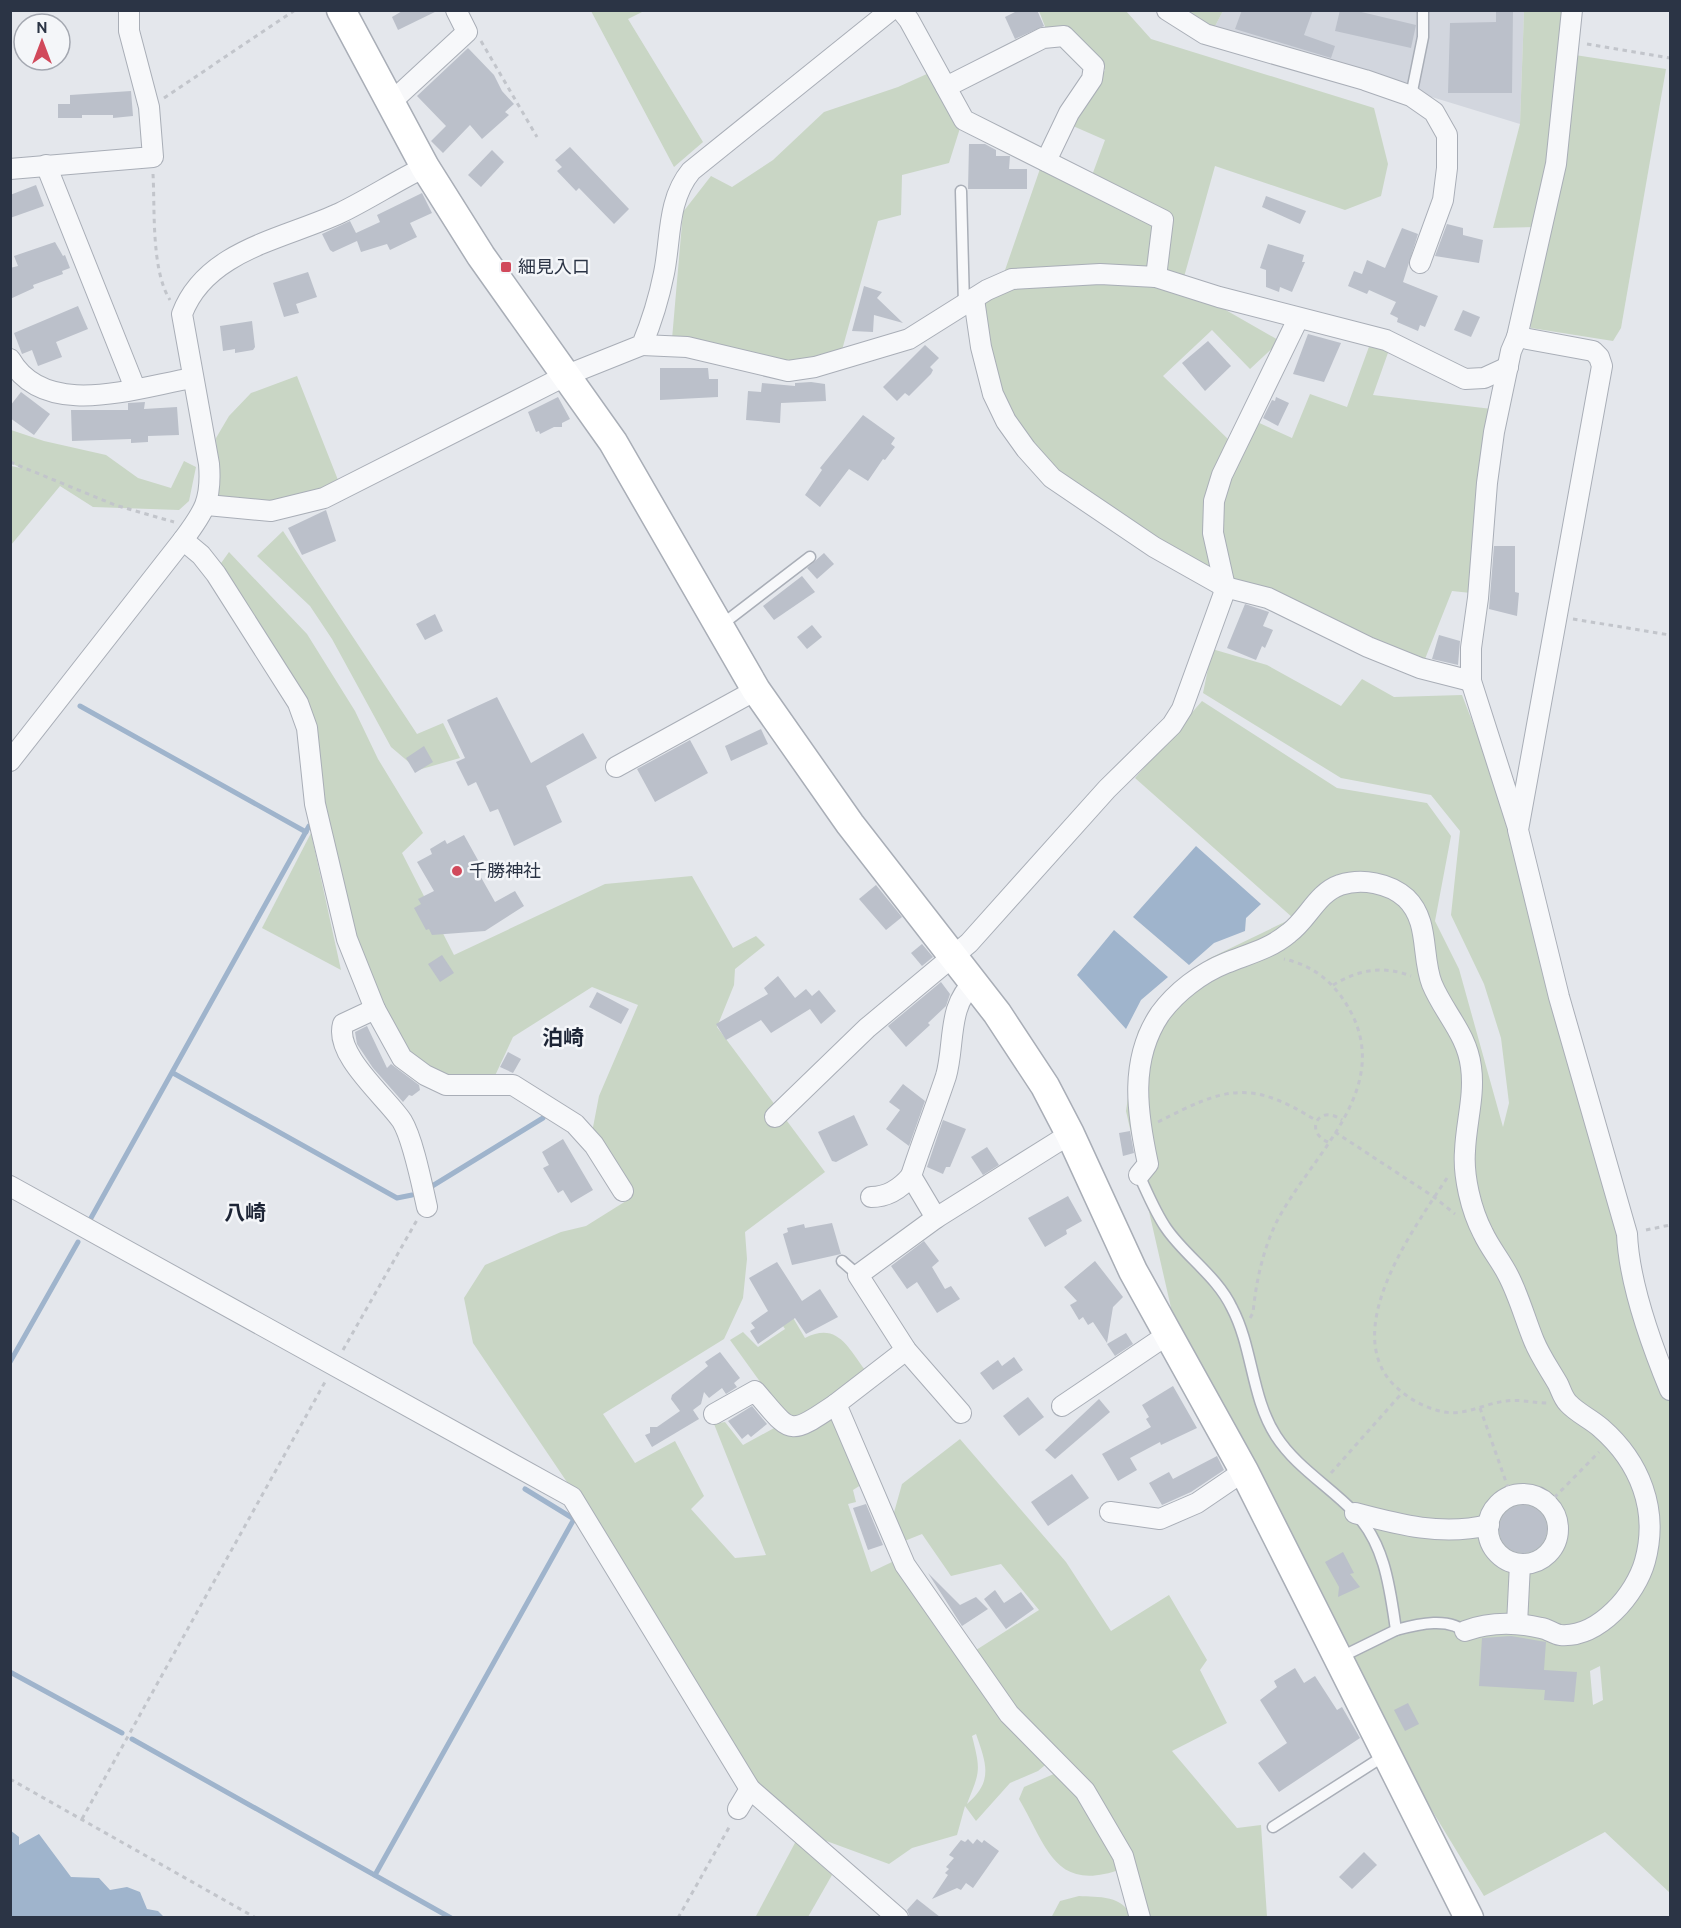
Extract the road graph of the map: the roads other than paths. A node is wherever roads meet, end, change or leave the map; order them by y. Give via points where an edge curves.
1 (129, 10) edge
2 (341, 10) edge
3 (456, 10) edge
4 (891, 10) edge
5 (901, 10) edge
6 (1167, 10) edge
7 (1423, 10) edge
8 (1572, 10) edge
9 (946, 87) junction
10 (1411, 96) junction
11 (389, 104) junction
12 (1046, 161) junction
13 (46, 165) junction
14 (425, 167) junction
15 (10, 169) edge
16 (961, 191) dead end
17 (1420, 263) dead end
18 (1156, 277) junction
19 (969, 302) junction
20 (1298, 319) junction
21 (1517, 337) junction
22 (642, 345) junction
23 (10, 359) edge
24 (1508, 367) junction
25 (567, 375) junction
26 (193, 378) junction
27 (135, 387) junction
28 (207, 505) junction
29 (186, 535) junction
30 (810, 557) dead end
31 (1225, 587) junction
32 (719, 626) junction
33 (1471, 681) junction
34 (756, 690) junction
35 (10, 761) edge
36 (615, 767) dead end
37 (1518, 830) junction
38 (953, 955) junction
39 (975, 982) junction
40 (375, 1009) junction
41 (775, 1117) dead end
42 (1070, 1134) junction
43 (1139, 1175) joint
44 (911, 1176) junction
45 (10, 1185) edge
46 (623, 1191) dead end
47 (871, 1197) dead end
48 (427, 1207) road end
49 (936, 1218) junction
50 (842, 1261) dead end
51 (858, 1275) junction
52 (1167, 1335) junction
53 (906, 1350) junction
54 (1671, 1390) edge
55 (836, 1404) junction
56 (1062, 1406) dead end
57 (961, 1413) dead end
58 (714, 1414) dead end
59 (1244, 1471) junction
60 (1110, 1512) dead end
61 (1355, 1513) junction
62 (1489, 1525) junction
63 (1520, 1564) junction
64 (1517, 1624) junction
65 (1396, 1630) junction
66 (1468, 1635) joint
67 (1339, 1658) junction
68 (1387, 1754) junction
69 (750, 1789) junction
70 (738, 1809) road end
71 (1273, 1827) dead end
72 (898, 1917) edge
73 (1140, 1917) edge
74 (1469, 1917) edge

1 - 13 street via 129,31 149,107 153,157
2 - 11 street
3 - 11 street via 467,32
4 - 22 street via 683,181 674,204 653,318
5 - 9 street
6 - 10 street via 1205,34
7 - 10 lane via 1423,37
8 - 21 street via 1556,164
9 - 12 street via 964,120
9 - 12 street via 1043,38 1064,36 1094,66 1092,79
10 - 17 street via 1434,112 1447,135 1443,200
11 - 14 street
12 - 18 street via 1163,220
13 - 15 street
13 - 27 street
14 - 25 street via 481,256
14 - 26 street via 340,213 227,260 205,278 188,298 182,314
16 - 19 lane
18 - 19 street via 1089,274 1012,279
18 - 20 street
19 - 22 street via 909,339 797,370 771,368 687,347
19 - 31 street via 993,394 1006,421 1052,478 1154,547
20 - 24 street via 1386,340 1465,379 1484,378
20 - 31 street via 1222,475 1214,501 1213,533
21 - 24 street
21 - 37 street via 1593,351 1602,366
22 - 25 street
23 - 27 street via 26,380 62,395 88,396
24 - 33 street via 1487,483
25 - 28 street via 324,498 271,511
25 - 32 street via 613,442
26 - 27 street
26 - 28 street via 211,486
28 - 29 street
29 - 35 street
29 - 40 street via 216,574 298,704 307,728 315,804 347,939
30 - 32 lane
31 - 33 street via 1268,598 1420,668
31 - 38 street via 1182,709 1172,725 1107,789 969,943
32 - 34 street
33 - 37 street
34 - 36 street
34 - 38 street via 850,824
37 - 54 street via 1559,997 1627,1234 1628,1253 1647,1325
38 - 39 street
38 - 41 street via 867,1028
39 - 42 street via 1045,1086
39 - 44 street via 964,990 951,1032 947,1073
40 - 46 street via 402,1058 425,1075 446,1085 513,1085 575,1124 594,1145
40 - 48 street via 343,1024 341,1032 362,1073 403,1123
42 - 49 street
42 - 52 street
43 - 61 lane via 1166,1227 1219,1286 1242,1329 1252,1373 1275,1434 1288,1453
43 - 64 street via 1148,1164 1140,1130 1138,1072 1143,1051 1161,1014 1192,982 1210,970 1252,955 1291,932 1325,893 1340,885 1374,883 1404,896 1421,920 1432,984 1456,1024 1471,1064 1464,1154 1481,1231 1509,1276 1535,1345 1567,1402 1624,1450 1634,1465 1647,1502 1649,1540 1645,1562 1636,1582 1609,1615 1574,1633 1556,1635 1544,1628
44 - 47 street via 881,1197
44 - 49 street
45 - 69 street via 572,1497
49 - 51 street
50 - 51 lane
51 - 53 street
52 - 56 street
52 - 59 street
53 - 55 street
53 - 57 street
55 - 58 street via 802,1427 783,1424 755,1391
55 - 73 street via 905,1564 1009,1714 1085,1791 1123,1856
59 - 60 street via 1197,1503 1160,1519
59 - 67 street
61 - 62 street via 1443,1531
61 - 65 lane via 1370,1534 1389,1579
62 - 63 street via 1492,1545 1499,1554
62 - 63 street via 1493,1511 1511,1496 1534,1496 1548,1504 1557,1519 1556,1541 1542,1558
63 - 64 street
64 - 66 street via 1480,1625
65 - 66 lane via 1426,1623 1447,1624
65 - 67 lane
67 - 68 street
68 - 71 lane
68 - 74 street
69 - 70 street
69 - 72 street

